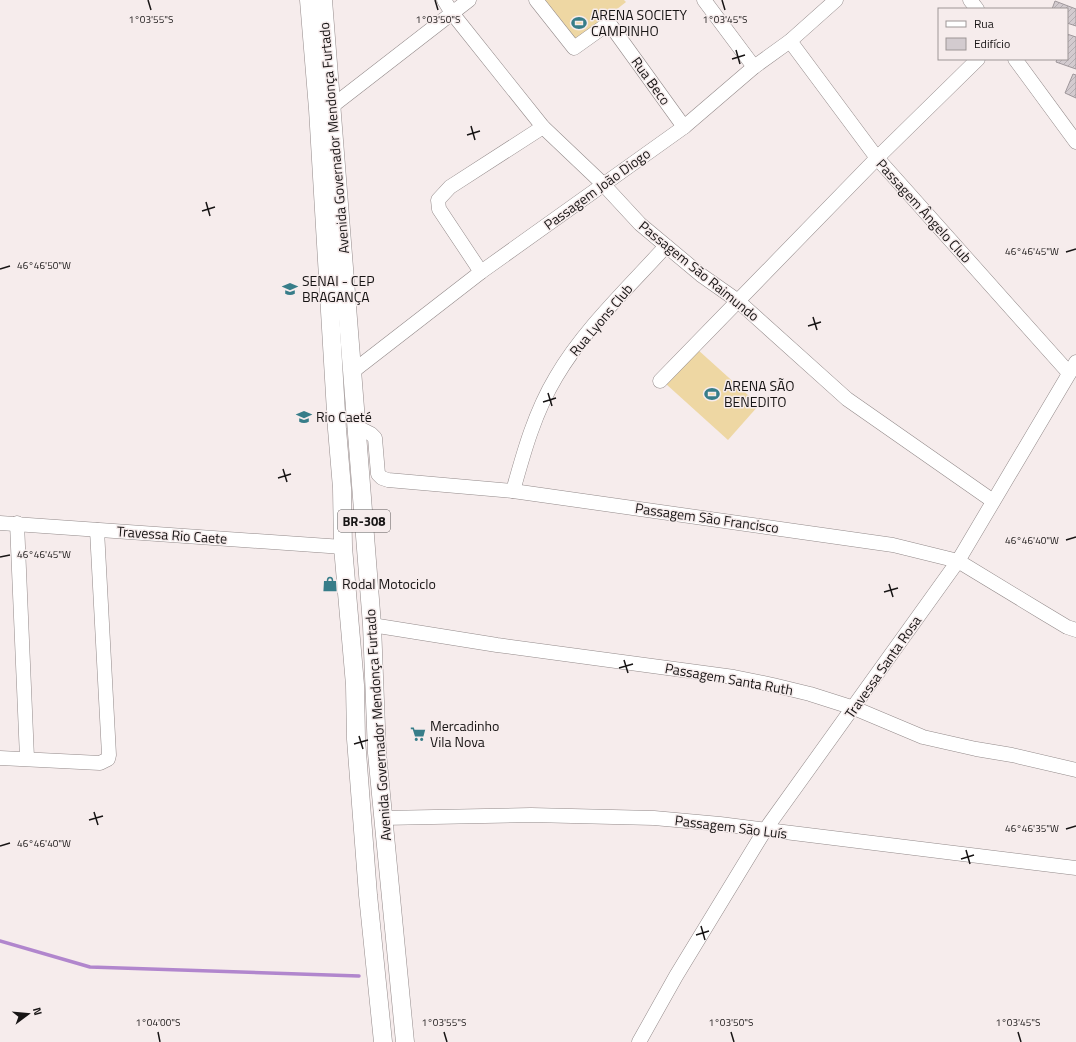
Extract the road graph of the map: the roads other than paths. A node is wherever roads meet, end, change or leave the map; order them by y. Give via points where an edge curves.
1 (309, 0) edge
2 (323, 0) edge
3 (444, 0) edge
4 (469, 0) edge
5 (536, 0) edge
6 (704, 0) edge
7 (836, 0) edge
8 (970, 0) edge
9 (976, 8) edge
10 (452, 13) junction
11 (790, 41) junction
12 (977, 60) edge
13 (1016, 60) edge
14 (754, 67) junction
15 (331, 107) junction
16 (543, 127) junction
17 (684, 127) junction
18 (1076, 142) edge
19 (877, 158) junction
20 (602, 184) junction
21 (666, 246) junction
22 (481, 272) junction
23 (738, 301) junction
24 (1072, 367) edge
25 (352, 372) junction
26 (660, 381) dead end
27 (357, 428) junction
28 (513, 491) junction
29 (993, 501) junction
30 (0, 523) edge
31 (17, 523) junction
32 (97, 530) junction
33 (343, 547) junction
34 (958, 561) junction
35 (372, 625) junction
36 (1076, 630) edge
37 (854, 708) junction
38 (0, 758) edge
39 (27, 758) junction
40 (1076, 770) edge
41 (383, 818) junction
42 (765, 830) junction
43 (1076, 868) edge
44 (383, 1042) edge
45 (405, 1042) edge
46 (639, 1042) edge

1 - 33 main road, Avenida Governador Mendonça Furtado / BR-308 via 342,488
2 - 15 main road, Avenida Governador Mendonça Furtado / BR-308
3 - 10 street, Passagem São Raimundo
4 - 10 street
5 - 17 street, Rua Beco via 574,48 609,23
6 - 14 street
7 - 11 street, Passagem João Diogo
8 - 9 street
10 - 15 street
10 - 16 street, Passagem São Raimundo
11 - 14 street, Passagem João Diogo
11 - 19 street, Passagem Ângelo Club
12 - 19 street
13 - 18 street
14 - 17 street, Passagem João Diogo
15 - 25 main road, Avenida Governador Mendonça Furtado / BR-308
16 - 20 street, Passagem São Raimundo
16 - 22 street via 450,187 438,200 439,209
17 - 20 street, Passagem João Diogo
19 - 23 street
19 - 24 street, Passagem Ângelo Club
20 - 21 street, Passagem São Raimundo via 640,224
20 - 22 street, Passagem João Diogo
21 - 23 street, Passagem São Raimundo
21 - 28 street, Rua Lyons Club via 584,335 556,376 532,426
22 - 25 street, Passagem João Diogo
23 - 26 street
23 - 29 street, Passagem São Raimundo via 847,399
24 - 29 street, Travessa Santa Rosa
25 - 27 main road, Avenida Governador Mendonça Furtado / BR-308
27 - 28 street, Passagem São Francisco via 375,438 377,471 382,478
27 - 35 main road, Avenida Governador Mendonça Furtado / BR-308
28 - 34 street, Passagem São Francisco via 866,540
29 - 34 street, Travessa Santa Rosa
30 - 31 street, Travessa Rio Caete
31 - 32 street, Travessa Rio Caete
31 - 39 street
32 - 33 street, Travessa Rio Caete
32 - 39 street via 109,755 100,763
33 - 44 main road, Avenida Governador Mendonça Furtado / BR-308 via 355,685 362,827
34 - 36 street, Passagem São Francisco
34 - 37 street, Travessa Santa Rosa
35 - 37 street, Passagem Santa Ruth via 497,645 734,677 810,694
35 - 41 main road, Avenida Governador Mendonça Furtado / BR-308 via 377,753
37 - 40 street, Passagem Santa Ruth via 923,737
37 - 42 street, Travessa Santa Rosa
38 - 39 street
41 - 42 street, Passagem São Luís via 484,815 594,816 654,818
41 - 45 main road, Avenida Governador Mendonça Furtado / BR-308
42 - 43 street, Passagem São Luís
42 - 46 street, Travessa Santa Rosa

